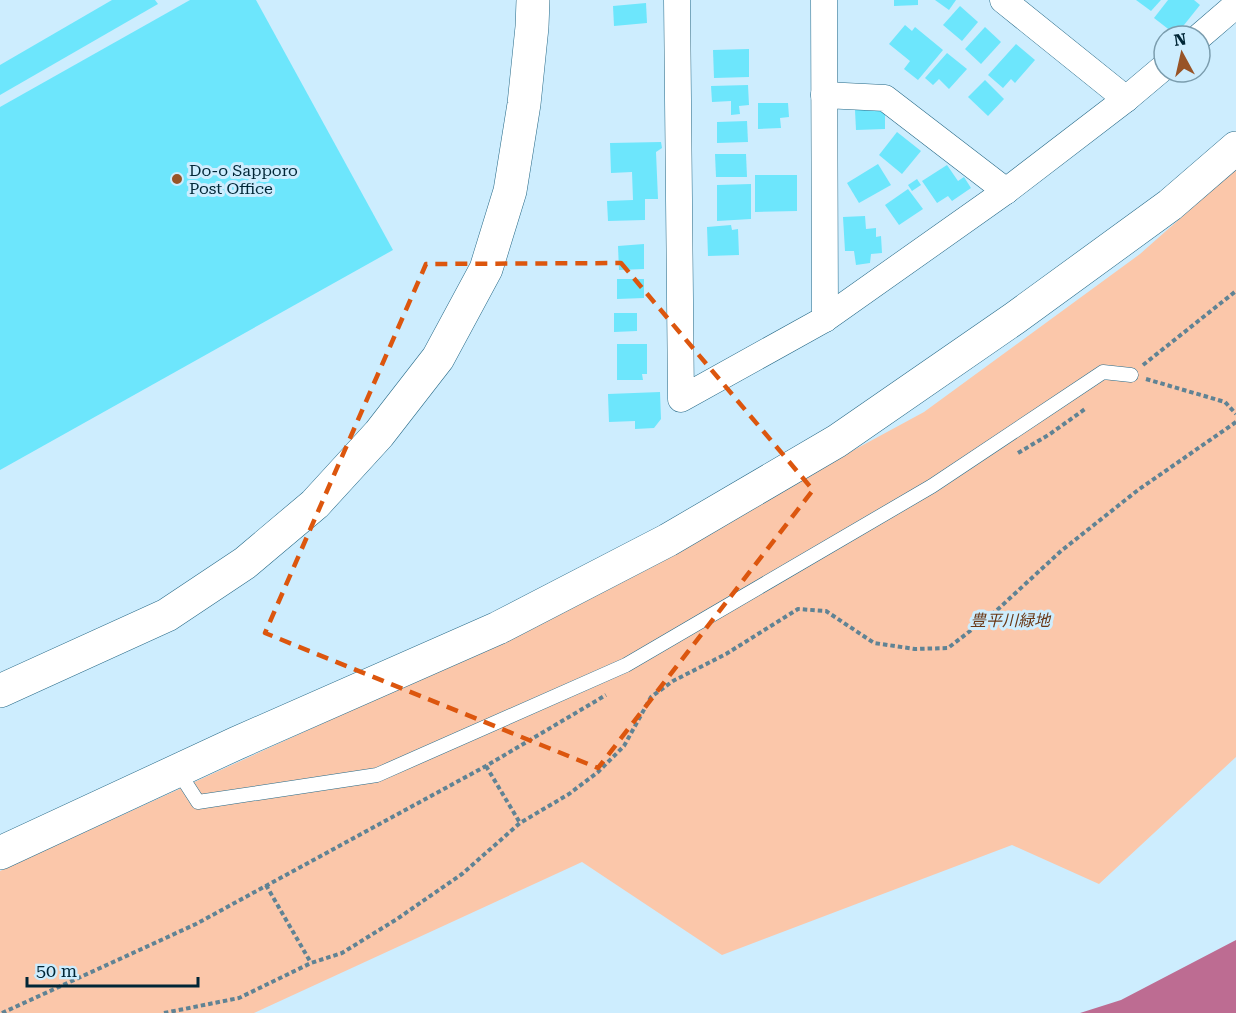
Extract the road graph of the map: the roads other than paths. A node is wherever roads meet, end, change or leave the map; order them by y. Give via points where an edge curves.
1 (533, 0) edge
2 (677, 0) edge
3 (824, 0) edge
4 (1003, 0) edge
5 (1232, 4) edge
6 (1212, 24) edge
7 (1152, 77) edge
8 (824, 95) junction
9 (1125, 99) junction
10 (1236, 148) edge
11 (1006, 191) junction
12 (825, 319) junction
13 (1131, 375) road end
14 (0, 691) edge
15 (177, 770) junction
16 (0, 853) edge

1 - 14 street via 524,104 510,190 486,269 438,357 379,434 315,504 245,563 167,615
2 - 12 street via 681,399
3 - 8 street
4 - 9 street
5 - 6 street
7 - 9 street
8 - 11 street via 885,99
8 - 12 street
9 - 11 street
10 - 15 street via 1143,225 828,447 668,540 498,628
11 - 12 street
13 - 15 lane via 1103,372 932,486 626,665 377,775 198,802
15 - 16 street

